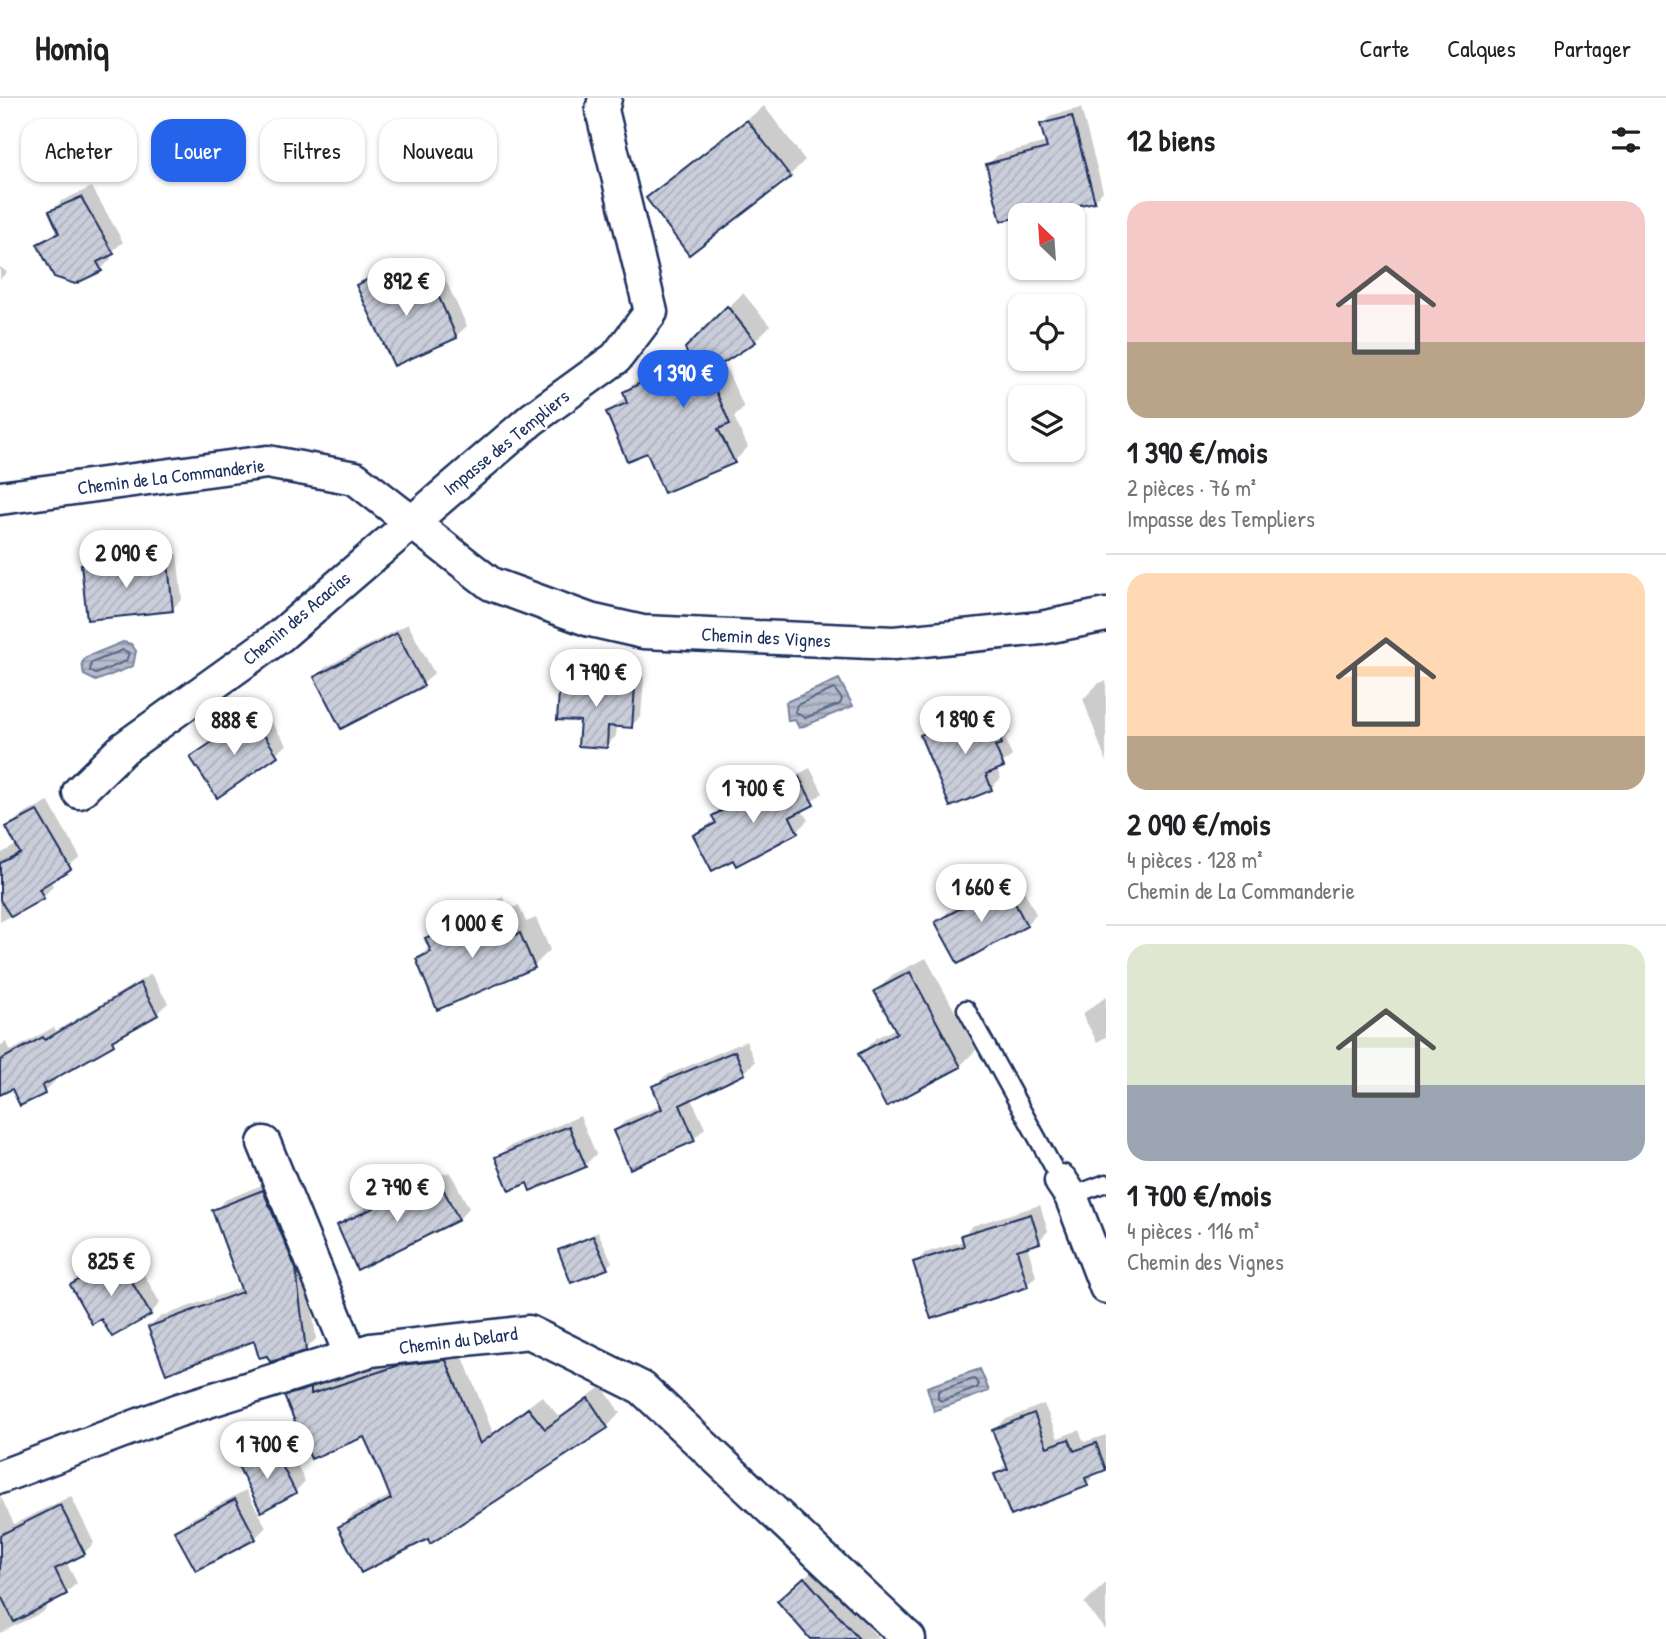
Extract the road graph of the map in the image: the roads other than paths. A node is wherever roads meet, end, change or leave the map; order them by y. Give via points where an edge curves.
1 (605, 98) edge
2 (0, 498) edge
3 (412, 520) junction
4 (1106, 615) edge
5 (79, 792) dead end
6 (966, 1009) dead end
7 (264, 1143) dead end
8 (1106, 1183) edge
9 (1066, 1189) junction
10 (1106, 1287) edge
11 (351, 1356) junction
12 (0, 1477) edge
13 (909, 1639) edge

1 - 3 street, Impasse des Templiers via 602,110 651,313 615,358 532,419
2 - 3 street, Chemin de La Commanderie via 267,462 355,478
3 - 4 street, Chemin des Vignes via 491,584 590,620 643,632 894,643 1041,628
3 - 5 street, Chemin des Acacias via 280,636 124,748
6 - 9 lane
7 - 11 street
8 - 9 lane
9 - 10 street
11 - 12 street, Chemin du Delard via 179,1410
11 - 13 street, Chemin du Delard via 529,1332 642,1388

